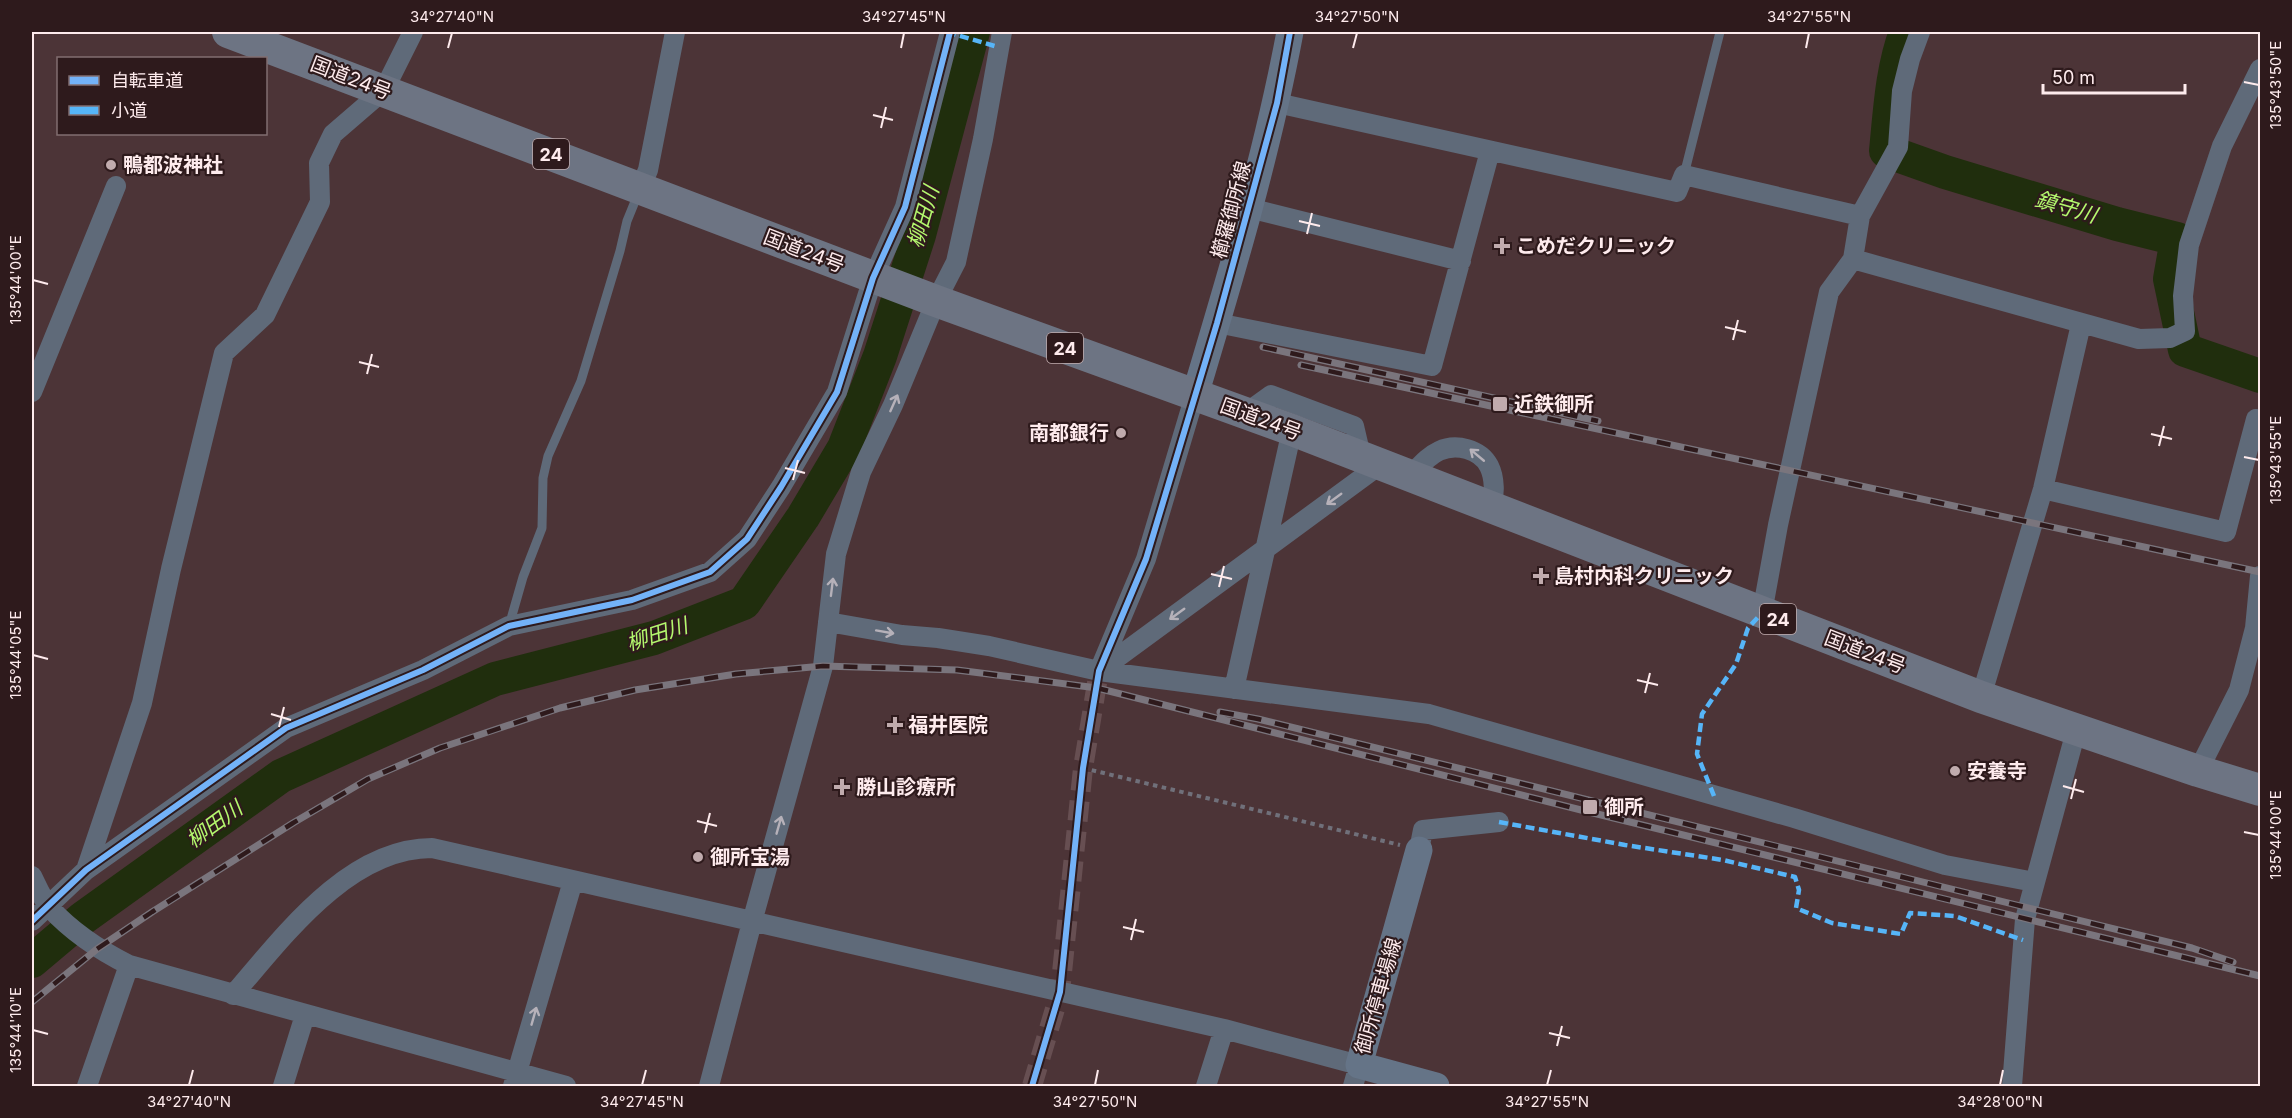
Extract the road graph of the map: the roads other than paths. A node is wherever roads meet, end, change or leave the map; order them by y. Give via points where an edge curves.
1 (228, 32) edge
2 (413, 32) edge
3 (675, 32) edge
4 (950, 32) edge
5 (1002, 32) edge
6 (1290, 32) edge
7 (1720, 32) edge
8 (1920, 32) edge
9 (2260, 69) edge
10 (384, 90) junction
11 (1277, 103) junction
12 (2252, 104) edge
13 (1490, 152) junction
14 (1684, 175) junction
15 (116, 186) dead end
16 (640, 189) junction
17 (1249, 208) junction
18 (1860, 216) junction
19 (1853, 259) junction
20 (1461, 261) junction
21 (879, 280) junction
22 (929, 299) junction
23 (1216, 323) junction
24 (2082, 324) junction
25 (32, 392) edge
26 (1195, 395) junction
27 (1246, 412) junction
28 (2256, 419) dead end
29 (1292, 430) junction
30 (1371, 460) junction
31 (1411, 475) junction
32 (2043, 489) junction
33 (1491, 508) junction
34 (1265, 549) junction
35 (2260, 576) edge
36 (1762, 613) junction
37 (828, 622) junction
38 (509, 626) junction
39 (1099, 671) junction
40 (1234, 689) junction
41 (1981, 697) junction
42 (2076, 731) junction
43 (2198, 771) junction
44 (2260, 789) edge
45 (1499, 822) dead end
46 (1419, 850) joint
47 (86, 870) junction
48 (32, 876) edge
49 (573, 881) junction
50 (2034, 882) junction
51 (49, 907) junction
52 (32, 921) edge
53 (752, 922) junction
54 (129, 965) junction
55 (233, 994) junction
56 (305, 1015) junction
57 (1224, 1029) junction
58 (1356, 1076) edge
59 (515, 1079) edge
60 (87, 1086) edge
61 (283, 1086) edge
62 (566, 1086) edge
63 (709, 1086) edge
64 (1206, 1086) edge
65 (1436, 1086) edge
66 (2012, 1086) edge

1 - 10 highway, 国道24号 / 24
2 - 10 street
3 - 16 street via 648,170
4 - 21 street via 905,207
5 - 22 street via 956,262
6 - 11 main road, 櫛羅御所線
7 - 14 lane
8 - 18 street via 1902,91 1898,147
9 - 12 street
10 - 16 highway, 国道24号 / 24
10 - 47 street via 333,134 319,163 320,202 265,315 224,353 142,703
11 - 13 street
11 - 17 main road, 櫛羅御所線
12 - 24 street via 2222,146 2189,245 2182,297 2185,331 2170,338 2139,339
13 - 14 street via 1677,192
13 - 20 street
14 - 18 street
15 - 25 street
16 - 21 highway, 国道24号 / 24
16 - 38 lane via 627,221 581,381 548,456 543,478 542,528
17 - 20 street
17 - 23 main road, 櫛羅御所線
18 - 19 street
19 - 24 street
19 - 36 street via 1829,292
20 - 23 street via 1432,366
21 - 22 highway, 国道24号 / 24
21 - 38 street via 837,392 747,539 710,572 644,596
22 - 26 highway, 国道24号 / 24
37 -> 22 street via 836,554 861,472 893,405
23 - 26 main road, 櫛羅御所線
24 - 32 street
26 - 27 highway, 国道24号 / 24
26 - 39 street via 1146,559
27 - 29 highway, 国道24号 / 24
27 - 30 street via 1271,395 1354,426
28 - 32 street via 2226,532
29 - 30 highway, 国道24号 / 24
29 - 34 street
30 - 31 highway, 国道24号 / 24
30 -> 34 street
31 - 33 highway, 国道24号 / 24
33 -> 31 street via 1494,488 1488,465 1470,449 1441,450
32 - 41 street
33 - 36 highway, 国道24号 / 24
34 -> 39 street
34 - 40 street
35 - 43 street via 2255,628 2239,690
36 - 41 highway, 国道24号 / 24
37 -> 39 street via 989,646
53 -> 37 street via 823,666
38 - 47 street via 423,670 286,728
39 - 40 street
40 - 50 street via 1429,714 1945,865
41 - 42 highway, 国道24号 / 24
42 - 43 highway, 国道24号 / 24
42 - 50 street
43 - 44 highway, 国道24号 / 24
45 - 46 street via 1423,830
46 - 58 main road, 御所停車場線
47 - 51 street
48 - 51 street
49 - 53 street
49 - 55 street via 452,852 419,848 403,852 358,870 337,886 292,927
59 -> 49 street
50 - 66 street via 2025,920
51 - 52 street
51 - 54 street via 83,939
53 - 57 street
53 - 63 street
54 - 55 street
54 - 60 street
55 - 56 street
56 - 59 street
56 - 61 street
57 - 58 street
57 - 64 street
58 - 65 main road, 御所停車場線
59 - 62 street

